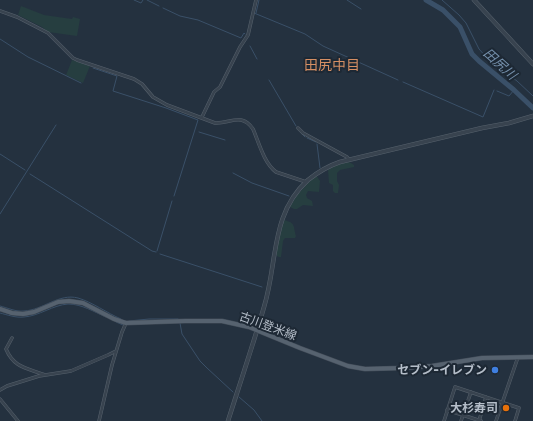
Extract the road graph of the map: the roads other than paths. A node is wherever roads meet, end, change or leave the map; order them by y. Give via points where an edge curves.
1 (256, 0) edge
2 (474, 0) edge
3 (0, 11) edge
4 (533, 64) edge
5 (532, 116) edge
6 (202, 117) junction
7 (298, 128) dead end
8 (349, 160) junction
9 (306, 182) junction
10 (0, 309) edge
11 (126, 324) junction
12 (256, 331) junction
13 (12, 338) dead end
14 (116, 351) junction
15 (533, 356) edge
16 (517, 357) junction
17 (45, 375) junction
18 (0, 390) edge
19 (471, 392) junction
20 (486, 398) junction
21 (0, 399) edge
22 (502, 403) junction
23 (447, 410) junction
24 (463, 415) junction
25 (18, 421) edge
26 (99, 421) edge
27 (228, 421) edge
28 (444, 421) edge
29 (461, 421) edge
30 (480, 421) edge
31 (496, 421) edge
32 (515, 421) edge

1 - 6 street via 248,35
2 - 4 street
3 - 6 street via 18,17 48,33 77,60 134,78 153,96
5 - 8 street
6 - 9 street via 218,123 235,119 246,122 253,129 267,163 273,170
7 - 8 street
8 - 9 street via 319,171
9 - 12 street via 292,199 282,220 265,306
10 - 11 main road, 古川登米線 via 23,314 58,302 75,302
11 - 12 main road, 古川登米線 via 222,321
11 - 14 street
12 - 16 main road, 古川登米線 via 348,366 364,369 395,369 482,358
12 - 27 street
13 - 17 street via 6,349 14,362 23,368
14 - 17 street via 71,371
14 - 26 street
15 - 16 main road, 古川登米線
16 - 22 street
17 - 18 street
19 - 20 street
19 - 23 street via 455,387
19 - 24 street
20 - 22 street
20 - 30 street
21 - 25 street
22 - 31 street
22 - 32 street via 519,408
23 - 24 street
23 - 28 street
24 - 29 street
24 - 30 street

